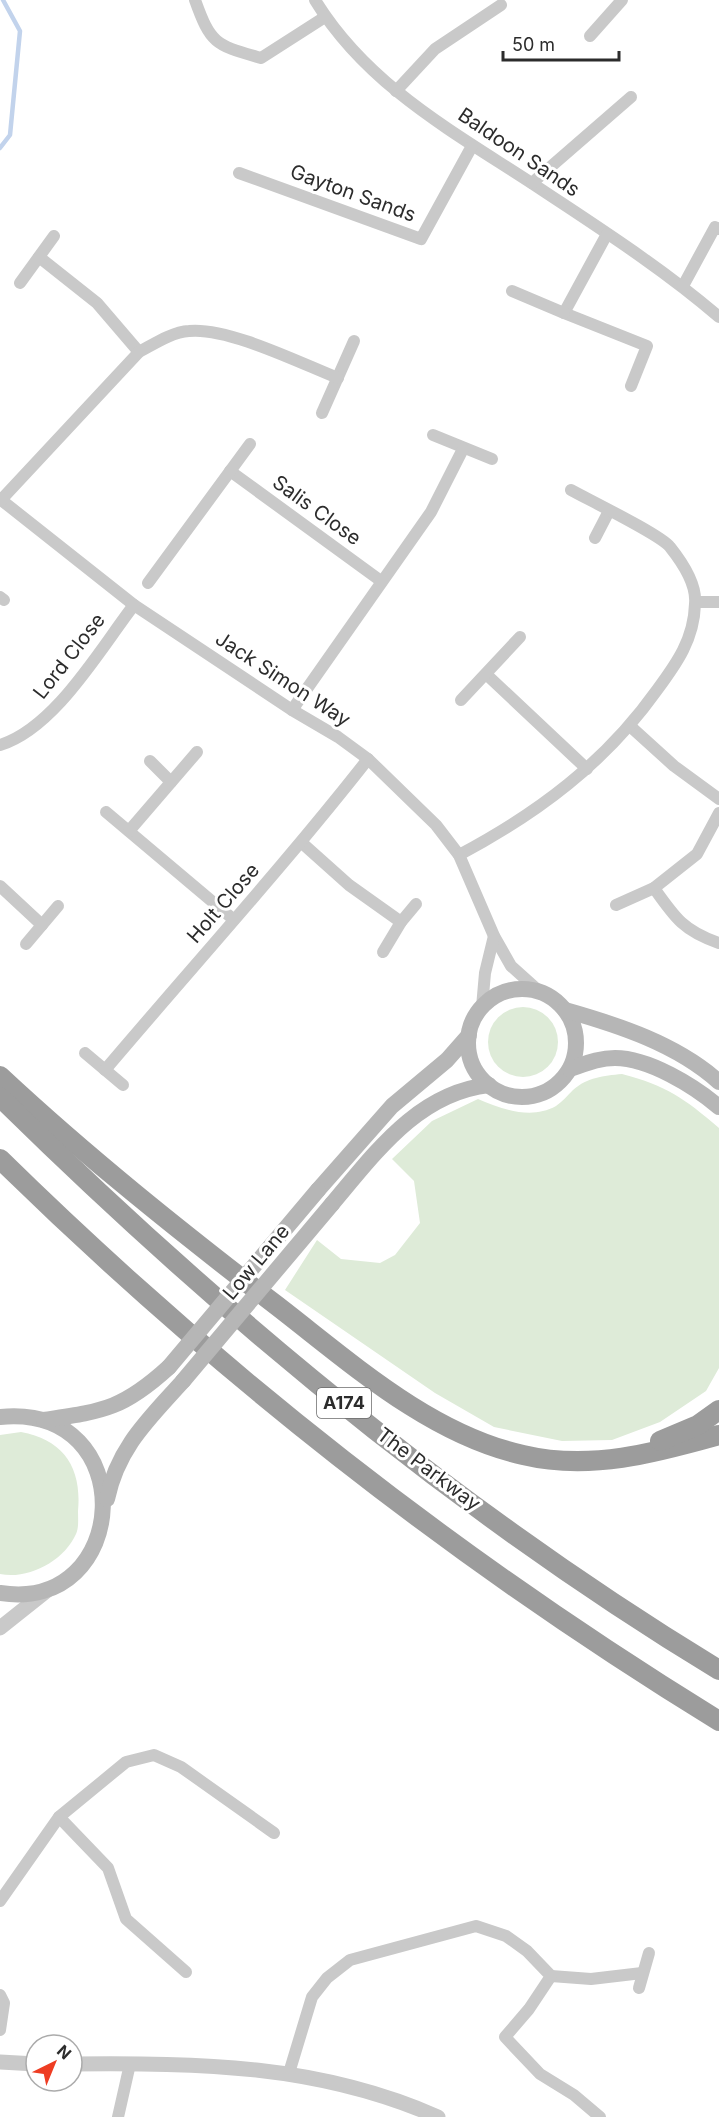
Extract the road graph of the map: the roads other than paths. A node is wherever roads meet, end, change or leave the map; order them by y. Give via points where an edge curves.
1 (195, 0) edge
2 (315, 0) edge
3 (622, 0) edge
4 (501, 5) dead end
5 (326, 17) junction
6 (590, 36) dead end
7 (396, 91) junction
8 (632, 97) dead end
9 (472, 146) junction
10 (240, 173) dead end
11 (532, 183) junction
12 (719, 229) edge
13 (607, 234) junction
14 (54, 236) dead end
15 (39, 257) junction
16 (20, 283) dead end
17 (683, 286) junction
18 (512, 291) dead end
19 (564, 312) junction
20 (719, 316) edge
21 (354, 341) dead end
22 (139, 352) junction
23 (338, 378) junction
24 (631, 386) dead end
25 (322, 413) dead end
26 (433, 435) dead end
27 (250, 444) dead end
28 (463, 449) junction
29 (492, 459) dead end
30 (230, 471) junction
31 (571, 490) dead end
32 (1, 500) edge
33 (609, 511) junction
34 (595, 538) dead end
35 (381, 581) junction
36 (148, 583) dead end
37 (696, 602) junction
38 (719, 602) edge
39 (134, 605) junction
40 (520, 637) dead end
41 (487, 675) junction
42 (461, 700) dead end
43 (292, 710) junction
44 (631, 726) junction
45 (0, 745) edge
46 (197, 752) dead end
47 (368, 759) junction
48 (150, 762) dead end
49 (587, 769) junction
50 (171, 782) junction
51 (719, 799) edge
52 (106, 812) dead end
53 (719, 813) edge
54 (129, 831) junction
55 (302, 843) junction
56 (459, 855) junction
57 (0, 886) edge
58 (654, 888) junction
59 (416, 904) dead end
60 (616, 905) dead end
61 (58, 906) dead end
62 (233, 919) junction
63 (401, 922) junction
64 (42, 925) junction
65 (494, 936) junction
66 (719, 943) edge
67 (26, 944) dead end
68 (383, 952) dead end
69 (540, 992) junction
70 (482, 1007) junction
71 (565, 1010) junction
72 (469, 1035) junction
73 (85, 1053) dead end
74 (570, 1069) junction
75 (105, 1070) junction
76 (0, 1076) edge
77 (719, 1082) edge
78 (123, 1085) dead end
79 (489, 1085) junction
80 (0, 1097) edge
81 (719, 1107) edge
82 (0, 1159) edge
83 (719, 1410) edge
84 (0, 1416) edge
85 (43, 1420) junction
86 (719, 1436) edge
87 (607, 1460) junction
88 (104, 1513) junction
89 (51, 1587) junction
90 (0, 1593) edge
91 (0, 1628) edge
92 (719, 1670) edge
93 (719, 1721) edge
94 (59, 1817) junction
95 (274, 1833) dead end
96 (0, 1901) edge
97 (649, 1953) dead end
98 (186, 1972) dead end
99 (642, 1974) junction
100 (551, 1976) junction
101 (639, 1988) dead end
102 (0, 1995) edge
103 (0, 2030) edge
104 (0, 2062) edge
105 (24, 2063) edge
106 (84, 2064) edge
107 (130, 2064) junction
108 (289, 2073) junction
109 (118, 2117) edge
110 (438, 2117) edge
111 (600, 2117) edge

1 - 5 street via 206,30 222,46 261,58
2 - 5 street, Baldoon Sands
3 - 6 street
4 - 7 street via 435,49
5 - 7 street, Baldoon Sands via 357,58
7 - 9 street, Baldoon Sands
8 - 11 street
9 - 10 street, Gayton Sands via 421,239
9 - 11 street, Baldoon Sands
11 - 13 street, Baldoon Sands
12 - 17 street via 715,227
13 - 17 street, Baldoon Sands
13 - 19 street
14 - 15 street
15 - 16 street
15 - 22 street via 97,303
17 - 20 street, Baldoon Sands
18 - 19 street
19 - 24 street via 647,346
21 - 23 street
22 - 23 street via 189,331 208,333 228,336
22 - 32 street
23 - 25 street
26 - 28 street
27 - 30 street
28 - 29 street
28 - 35 street via 431,512
30 - 35 street, Salis Close
30 - 36 street
31 - 33 street
32 - 39 street, Jack Simon Way
33 - 34 street
33 - 37 street via 669,544 690,577
35 - 43 street
37 - 38 street
37 - 44 street via 690,636 681,658
39 - 43 street, Jack Simon Way
39 - 45 street, Lord Close via 54,709
40 - 41 street
41 - 42 street
41 - 49 street
43 - 47 street, Jack Simon Way
44 - 49 street
44 - 51 street via 674,766
46 - 50 street
47 - 55 street, Holt Close
47 - 56 street, Jack Simon Way via 436,825
48 - 50 street
49 - 56 street via 539,807
50 - 54 street
52 - 54 street
53 - 58 street via 697,854
54 - 62 street
55 - 62 street, Holt Close
55 - 63 street via 349,885
56 - 65 street, Jack Simon Way
57 - 64 street
58 - 60 street
58 - 66 street via 678,921 694,934
59 - 63 street
61 - 64 street
62 - 75 street, Holt Close
63 - 68 street
64 - 67 street
65 - 69 street, Jack Simon Way via 511,966
65 - 70 street
69 - 70 main road via 519,989 499,994
69 - 71 main road
70 - 72 main road
71 - 74 main road via 576,1038
71 - 77 main road via 641,1036 680,1055
72 - 79 main road via 470,1054
72 - 85 main road, Low Lane, bridge via 447,1060 392,1106 169,1366 141,1392 123,1404
73 - 75 street
74 - 79 main road via 550,1088 524,1097
74 - 81 main road via 617,1058 640,1063 687,1084
75 - 78 street
76 - 87 highway via 144,1203 424,1413 487,1444 522,1455 561,1461
79 - 88 main road, Low Lane, bridge via 456,1092 410,1118 332,1204 127,1447 111,1482
80 - 92 highway, The Parkway / A174 via 179,1266 372,1426 524,1540
82 - 93 highway, A174 via 123,1275 343,1460 594,1641
83 - 87 highway via 676,1435
84 - 85 main road
85 - 88 main road via 77,1440 90,1456 101,1484
86 - 87 highway via 648,1455
88 - 89 main road, Low Lane via 93,1549 75,1571
89 - 90 main road via 19,1594
89 - 91 street
94 - 95 street via 126,1762 154,1755 181,1767
94 - 96 street
94 - 98 street via 108,1868 126,1919
97 - 99 street
99 - 100 street via 591,1979
99 - 101 street
100 - 108 street via 506,1936 476,1926 350,1960 312,1996
100 - 111 street via 505,2037 540,2074
102 - 103 street via 4,2003
104 - 105 street
106 - 107 street
107 - 108 street via 195,2063
107 - 109 street
108 - 110 street via 408,2104

